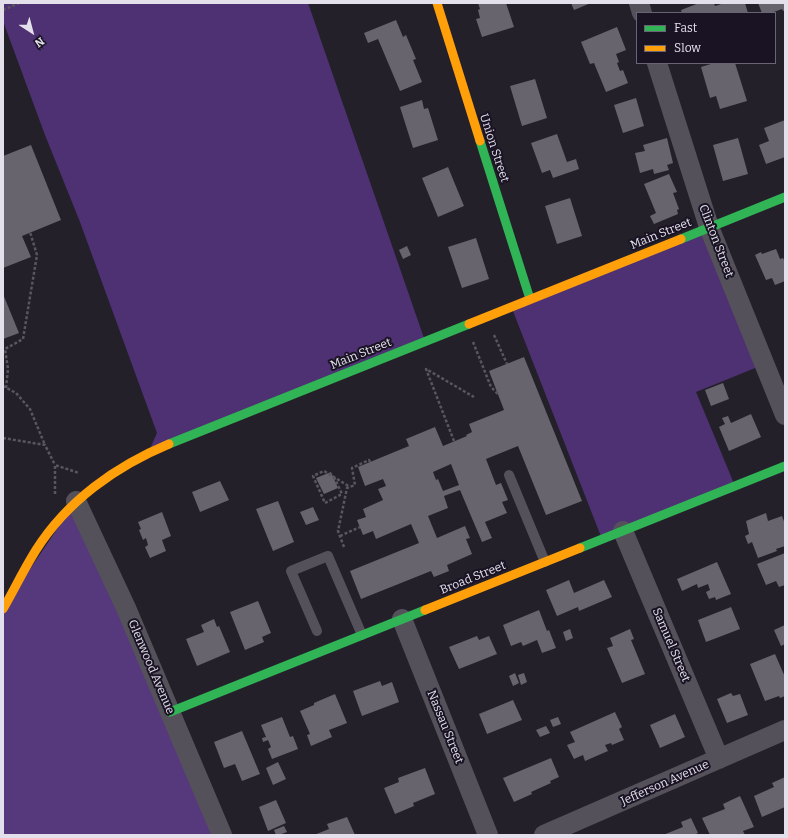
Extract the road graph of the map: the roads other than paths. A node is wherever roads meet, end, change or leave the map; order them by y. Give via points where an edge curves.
1 (437, 3) edge
2 (657, 64) edge
3 (785, 197) edge
4 (709, 227) junction
5 (530, 300) junction
6 (785, 414) edge
7 (785, 466) edge
8 (509, 475) dead end
9 (76, 501) junction
10 (623, 531) junction
11 (545, 562) junction
12 (3, 609) edge
13 (402, 619) junction
14 (317, 631) dead end
15 (362, 635) junction
16 (170, 712) junction
17 (785, 730) edge
18 (719, 759) junction
19 (222, 835) edge
20 (488, 835) edge
21 (544, 835) edge

1 - 5 street, Union Street
2 - 4 street, Clinton Street
3 - 4 street, Main Street
4 - 5 street, Main Street
4 - 6 street, Clinton Street
5 - 9 street, Main Street via 148,453 101,480
7 - 10 street, Broad Street
8 - 11 lane
9 - 12 street, Main Street via 36,550
9 - 16 street, Glenwood Avenue via 126,608
10 - 11 street, Broad Street
10 - 18 street, Samuel Street
11 - 13 street, Broad Street
13 - 15 street, Broad Street
13 - 20 street, Nassau Street
14 - 15 lane via 291,571 328,556
15 - 16 street, Broad Street
16 - 19 street, Glenwood Avenue
17 - 18 street, Jefferson Avenue
18 - 21 street, Jefferson Avenue

